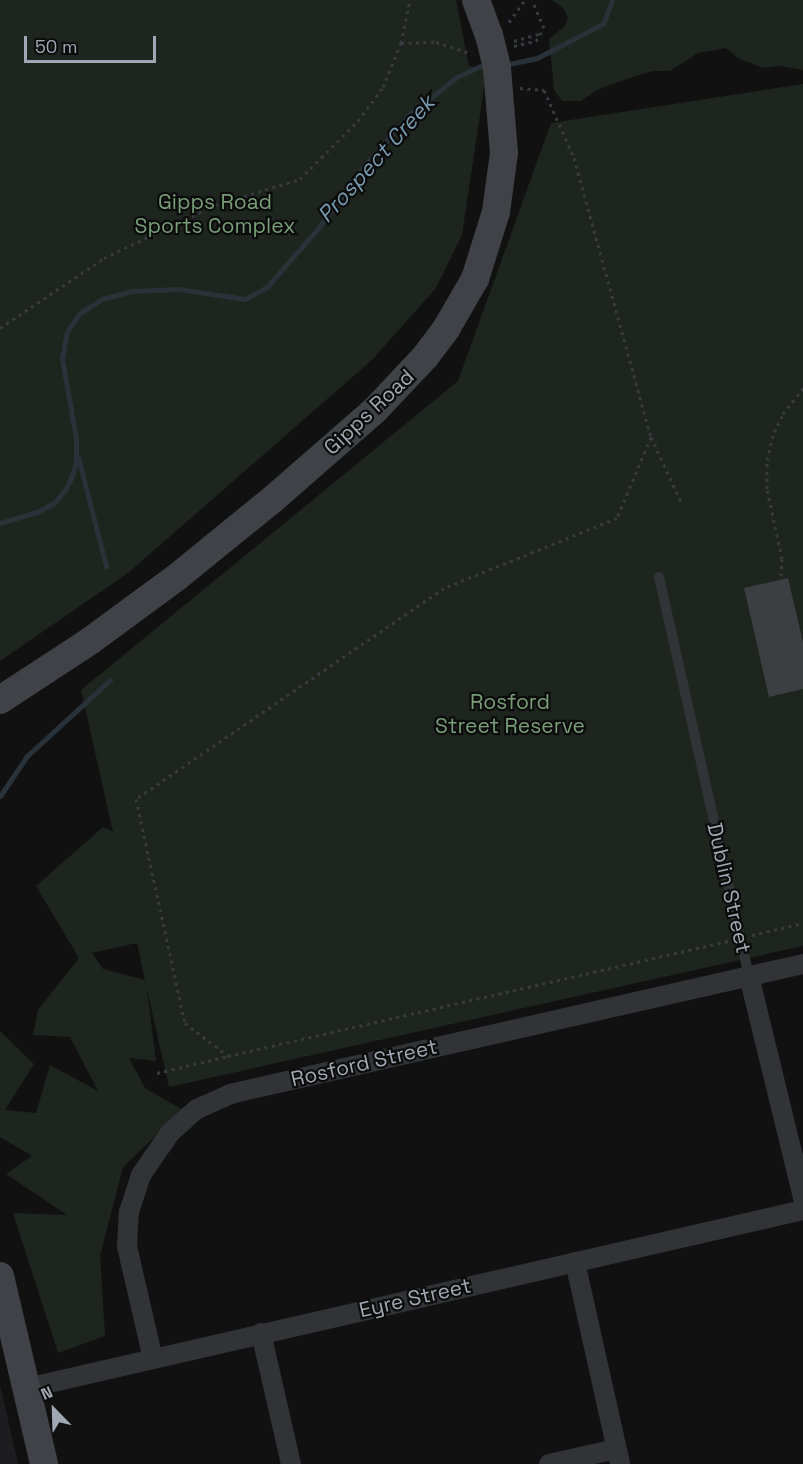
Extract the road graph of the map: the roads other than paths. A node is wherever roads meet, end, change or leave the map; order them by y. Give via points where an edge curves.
1 (476, 0) edge
2 (659, 577) dead end
3 (3, 701) edge
4 (803, 964) edge
5 (749, 976) junction
6 (803, 1197) edge
7 (803, 1210) edge
8 (574, 1262) junction
9 (0, 1276) edge
10 (261, 1333) junction
11 (153, 1359) junction
12 (27, 1388) junction
13 (618, 1456) edge
14 (44, 1464) edge
15 (291, 1464) edge
16 (549, 1464) edge

1 - 3 main road, Gipps Road, bridge via 499,31 510,90 502,179 475,279 446,328 425,357 375,410 246,522 177,577
2 - 5 lane, Dublin Street
4 - 5 street, Rosford Street
5 - 6 street, Dublin Street
5 - 11 street, Rosford Street via 230,1094 197,1108 170,1132 141,1175 129,1212 127,1246
7 - 8 street, Eyre Street
8 - 10 street, Eyre Street
8 - 13 street
9 - 12 main road
10 - 11 street, Eyre Street
10 - 15 street
11 - 12 street, Eyre Street
12 - 14 main road
13 - 16 street

